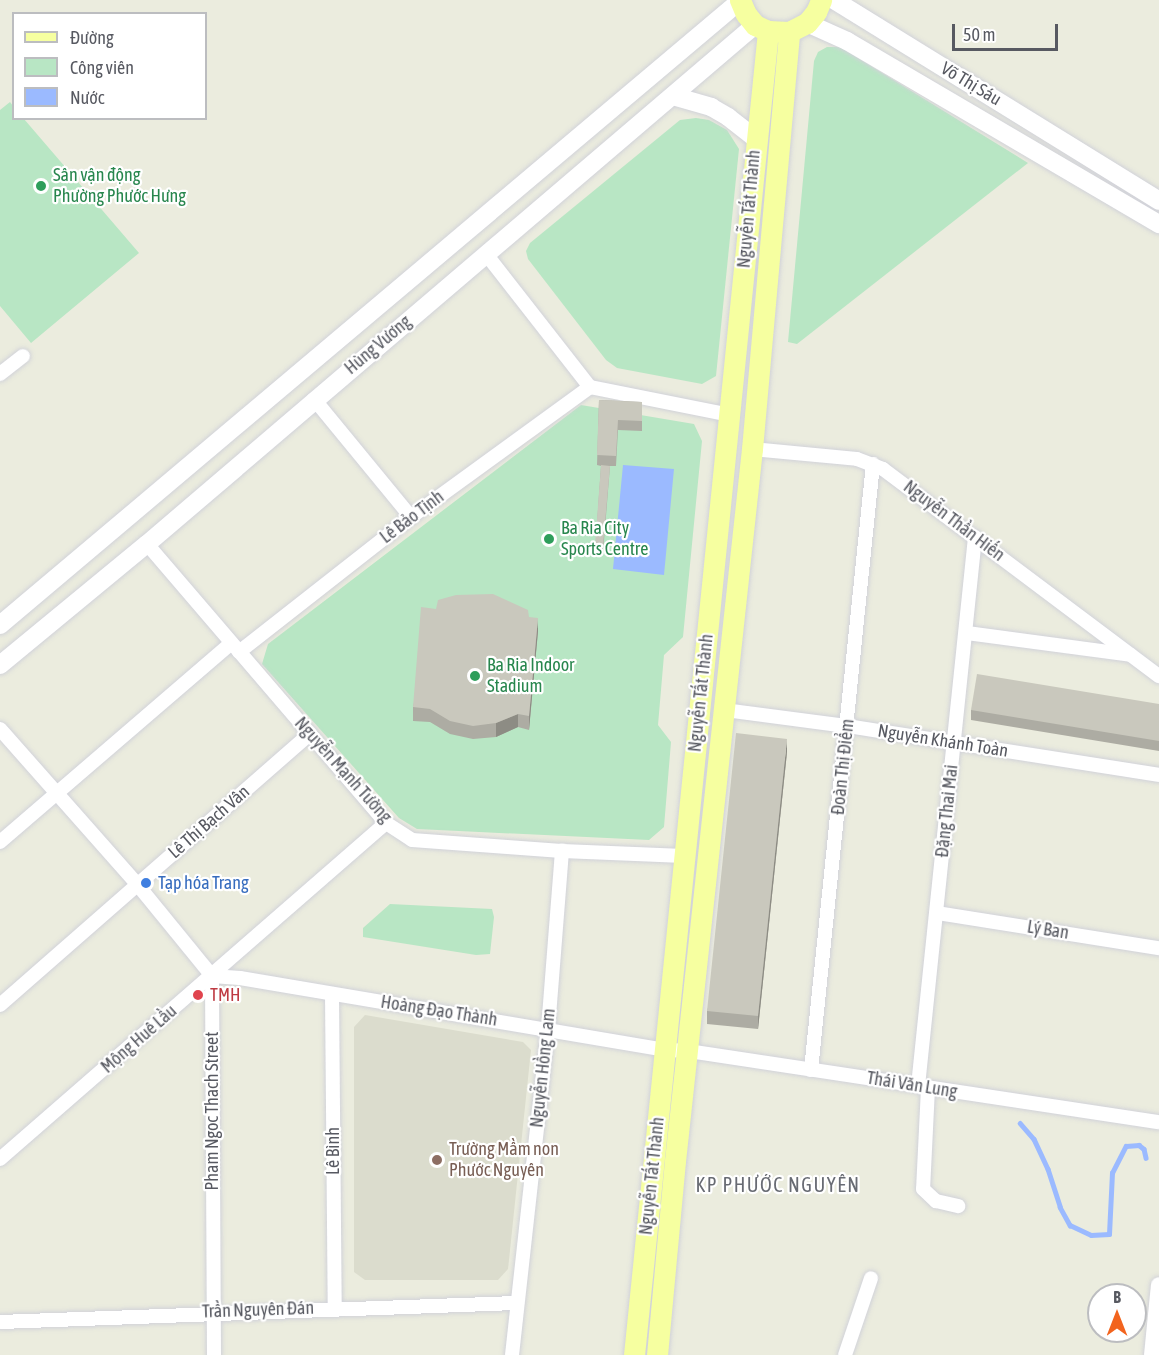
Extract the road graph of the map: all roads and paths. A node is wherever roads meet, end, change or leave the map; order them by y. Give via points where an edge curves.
1 (821, 0) edge
2 (834, 0) edge
3 (740, 1) edge
4 (780, 28) junction
5 (673, 96) junction
6 (756, 140) junction
7 (1159, 201) edge
8 (1159, 224) edge
9 (486, 254) junction
10 (23, 356) dead end
11 (0, 374) edge
12 (590, 387) junction
13 (314, 399) junction
14 (730, 415) junction
15 (752, 448) junction
16 (873, 465) junction
17 (411, 517) junction
18 (975, 537) junction
19 (147, 544) junction
20 (0, 625) edge
21 (966, 633) junction
22 (235, 647) junction
23 (1132, 655) junction
24 (0, 665) edge
25 (1159, 676) edge
26 (726, 710) junction
27 (847, 726) junction
28 (0, 729) edge
29 (310, 734) junction
30 (954, 743) junction
31 (1159, 776) edge
32 (58, 792) junction
33 (386, 823) junction
34 (0, 842) edge
35 (562, 851) junction
36 (684, 856) junction
37 (137, 884) junction
38 (937, 913) junction
39 (1159, 948) edge
40 (212, 976) junction
41 (332, 994) junction
42 (0, 1005) edge
43 (548, 1029) junction
44 (665, 1050) junction
45 (688, 1051) junction
46 (811, 1070) junction
47 (923, 1087) junction
48 (1159, 1122) edge
49 (0, 1159) edge
50 (958, 1206) dead end
51 (871, 1278) dead end
52 (1159, 1285) edge
53 (516, 1303) junction
54 (1158, 1306) edge
55 (334, 1307) junction
56 (212, 1312) junction
57 (0, 1322) edge
58 (214, 1355) edge
59 (512, 1355) edge
60 (634, 1355) edge
61 (657, 1355) edge
62 (845, 1355) edge
63 (1152, 1355) edge

1 - 4 main road via 816,12
2 - 7 main road
3 - 4 main road via 746,14
3 - 20 main road, Hùng Vương
4 - 5 main road, Hùng Vương
4 - 6 main road, Nguyễn Tất Thành
4 - 8 main road, Võ Thị Sáu via 847,42
4 - 15 main road, Nguyễn Tất Thành
5 - 6 main road via 711,108
5 - 9 main road, Hùng Vương
6 - 14 main road, Nguyễn Tất Thành
9 - 12 street
9 - 13 main road, Hùng Vương
10 - 11 street
12 - 14 street
12 - 17 street, Lê Bảo Tịnh
13 - 17 street
13 - 19 main road, Hùng Vương
14 - 36 main road, Nguyễn Tất Thành
15 - 16 street, Nguyễn Thần Hiến via 857,459
15 - 26 main road, Nguyễn Tất Thành
16 - 18 street, Nguyễn Thần Hiến
16 - 27 street, Đoàn Thị Điểm
17 - 22 street, Lê Bảo Tịnh
18 - 21 street, Đặng Thai Mai
18 - 23 street, Nguyễn Thần Hiến
19 - 22 street, Nguyễn Mạnh Tường
19 - 24 main road, Hùng Vương
21 - 23 street
21 - 30 street, Đặng Thai Mai
22 - 29 street, Nguyễn Mạnh Tường
22 - 32 street, Lê Bảo Tịnh
23 - 25 street, Nguyễn Thần Hiến
26 - 27 street, Nguyễn Khánh Toàn
26 - 45 main road, Nguyễn Tất Thành
27 - 30 street, Nguyễn Khánh Toàn
27 - 46 street, Đoàn Thị Điểm
28 - 32 street
29 - 33 street, Nguyễn Mạnh Tường
29 - 37 street, Lê Thị Bạch Vân
30 - 31 street, Nguyễn Khánh Toàn
30 - 38 street, Đặng Thai Mai
32 - 34 street, Lê Bảo Tịnh
32 - 37 street
33 - 35 street, Nguyễn Mạnh Tường via 412,840
33 - 40 street, Mộng Huê Lầu
35 - 36 street, Nguyễn Mạnh Tường
35 - 43 street, Nguyễn Hồng Lam
36 - 44 main road, Nguyễn Tất Thành
37 - 40 street
37 - 42 street, Lê Thị Bạch Vân
38 - 39 street, Lý Ban
38 - 47 street, Đặng Thai Mai
40 - 41 street, Hoàng Đạo Thành
40 - 49 street, Mộng Huê Lầu
40 - 56 street, Pham Ngoc Thach Street
41 - 43 street, Hoàng Đạo Thành
41 - 55 street, Lê Bình
43 - 44 street, Hoàng Đạo Thành
43 - 53 street, Nguyễn Hồng Lam
44 - 45 street, Thái Văn Lung
44 - 60 main road, Nguyễn Tất Thành
45 - 46 street, Thái Văn Lung
45 - 61 main road, Nguyễn Tất Thành
46 - 47 street, Thái Văn Lung
47 - 48 street, Thái Văn Lung
47 - 50 street, Đặng Thai Mai via 923,1189 936,1201
51 - 62 street
52 - 54 street
53 - 55 street, Trần Nguyên Đán
53 - 59 street, Nguyễn Hồng Lam
54 - 63 street
55 - 56 street, Trần Nguyên Đán
56 - 57 street, Trần Nguyên Đán
56 - 58 street, Pham Ngoc Thach Street

